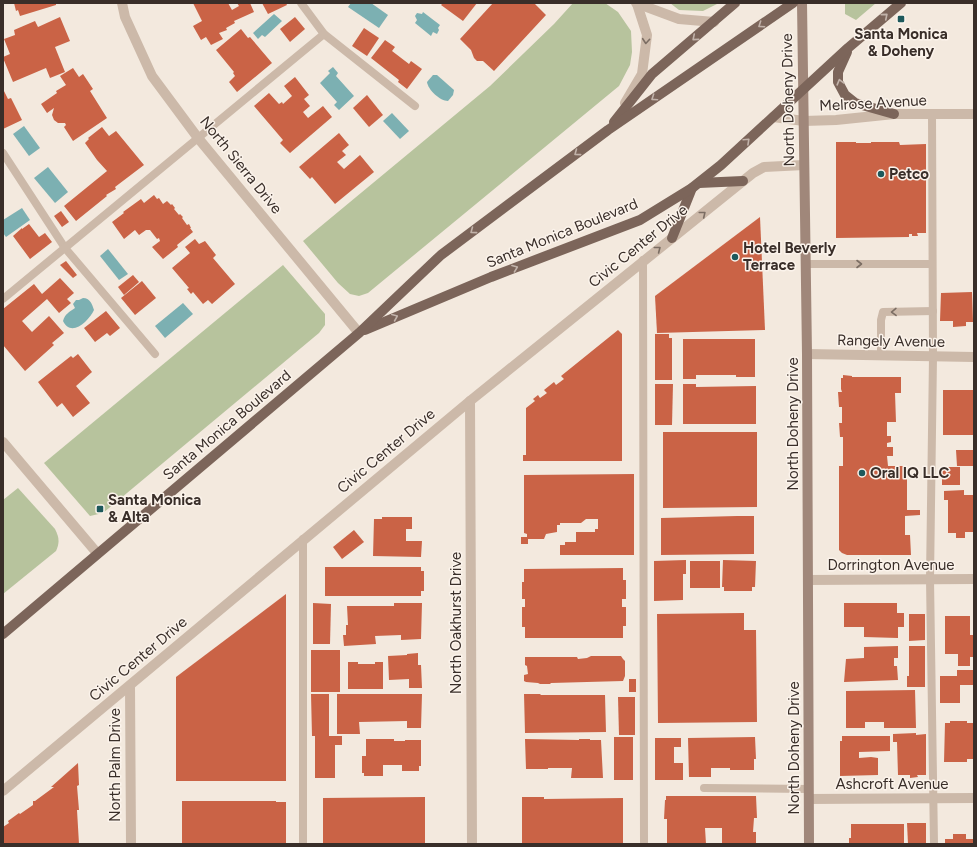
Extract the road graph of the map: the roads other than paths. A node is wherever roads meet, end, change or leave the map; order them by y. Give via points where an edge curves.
1 (122, 3) edge
2 (301, 3) edge
3 (636, 3) edge
4 (735, 3) edge
5 (793, 3) edge
6 (802, 3) edge
7 (901, 3) edge
8 (714, 22) junction
9 (324, 34) junction
10 (848, 48) junction
11 (804, 88) junction
12 (416, 106) dead end
13 (894, 114) junction
14 (974, 114) edge
15 (932, 115) junction
16 (773, 117) junction
17 (804, 121) junction
18 (608, 130) junction
19 (198, 138) junction
20 (3, 153) edge
21 (804, 165) junction
22 (743, 182) junction
23 (696, 185) junction
24 (672, 238) junction
25 (65, 248) junction
26 (643, 260) junction
27 (806, 264) junction
28 (932, 264) junction
29 (3, 299) edge
30 (933, 311) junction
31 (359, 332) junction
32 (155, 354) dead end
33 (807, 354) junction
34 (881, 356) junction
35 (933, 357) junction
36 (974, 357) edge
37 (470, 401) junction
38 (3, 442) edge
39 (303, 539) junction
40 (97, 553) junction
41 (930, 579) junction
42 (974, 579) edge
43 (808, 580) junction
44 (3, 634) edge
45 (130, 686) junction
46 (704, 788) dead end
47 (3, 791) edge
48 (809, 794) junction
49 (934, 798) junction
50 (974, 798) edge
51 (131, 844) edge
52 (303, 844) edge
53 (472, 844) edge
54 (644, 844) edge
55 (809, 844) edge
56 (934, 844) edge

1 - 19 street, North Sierra Drive via 125,17 152,76
2 - 9 lane
3 - 8 street via 679,18
3 -> 18 street via 647,35 642,74
4 - 8 main road
5 -> 18 main road, Santa Monica Boulevard
6 - 11 main road, North Doheny Drive
10 -> 7 main road, Santa Monica Boulevard
8 -> 18 main road via 652,74
9 - 12 lane
9 - 19 lane
10 - 11 main road, Santa Monica Boulevard
13 -> 10 main road via 855,103 845,95 838,82 838,72
11 - 16 main road, Santa Monica Boulevard
11 - 17 main road, North Doheny Drive
13 - 15 street, Melrose Avenue
13 - 17 street, Melrose Avenue
14 - 15 street, Melrose Avenue
15 - 28 lane
16 - 17 street, Melrose Avenue
23 -> 16 main road, Santa Monica Boulevard
17 - 21 main road, North Doheny Drive
18 -> 31 main road, Santa Monica Boulevard via 441,255
19 - 25 lane
19 - 31 street, North Sierra Drive
20 - 25 lane
21 - 22 street, Civic Center Drive via 764,167
21 - 27 main road, North Doheny Drive
22 - 23 main road
24 -> 22 street, Civic Center Drive
23 - 24 main road
31 -> 23 main road, Santa Monica Boulevard via 491,277 640,220
26 -> 24 street, Civic Center Drive
25 - 29 lane
25 - 32 lane
26 - 37 street, Civic Center Drive
26 - 54 lane
27 -> 28 lane
27 - 33 main road, North Doheny Drive
28 - 30 lane
30 -> 34 lane via 883,312
30 - 35 lane
31 - 40 main road, Santa Monica Boulevard
33 - 34 street, Rangely Avenue
33 - 43 main road, North Doheny Drive
34 - 35 street, Rangely Avenue
35 - 36 street, Rangely Avenue
35 - 41 lane
37 - 39 street, Civic Center Drive
37 - 53 street, North Oakhurst Drive
38 - 40 street
39 - 45 street, Civic Center Drive
39 - 52 lane
40 - 44 main road, Santa Monica Boulevard
41 - 42 street, Dorrington Avenue
41 - 43 street, Dorrington Avenue
41 - 49 lane
43 - 48 main road, North Doheny Drive
45 - 47 street, Civic Center Drive
45 - 51 street, North Palm Drive
46 - 48 lane
48 - 49 street, Ashcroft Avenue
48 - 55 main road, North Doheny Drive
49 - 50 street, Ashcroft Avenue
49 - 56 lane

